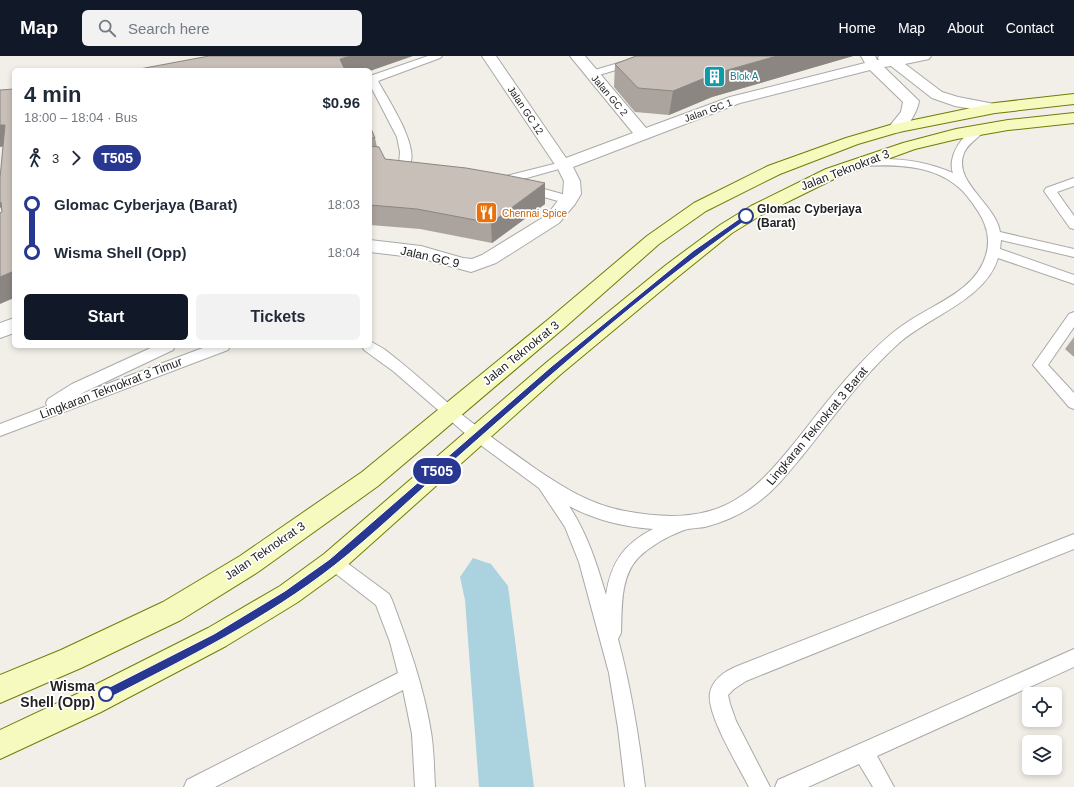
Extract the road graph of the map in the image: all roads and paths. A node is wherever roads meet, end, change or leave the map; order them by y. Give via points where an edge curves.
1 (437, 56) edge
2 (489, 56) edge
3 (577, 56) edge
4 (652, 56) edge
5 (924, 56) edge
6 (879, 60) edge
7 (592, 74) junction
8 (372, 79) edge
9 (372, 81) edge
10 (1074, 100) edge
11 (995, 108) junction
12 (1074, 118) edge
13 (896, 128) junction
14 (980, 130) junction
15 (642, 134) junction
16 (860, 163) junction
17 (391, 164) edge
18 (562, 164) junction
19 (1074, 182) edge
20 (964, 185) junction
21 (569, 200) junction
22 (1074, 225) edge
23 (996, 235) junction
24 (372, 246) edge
25 (995, 252) junction
26 (1074, 253) edge
27 (1074, 280) edge
28 (1074, 317) edge
29 (12, 326) edge
30 (0, 331) edge
31 (372, 347) edge
32 (164, 348) edge
33 (218, 348) edge
34 (1074, 403) edge
35 (449, 412) junction
36 (28, 419) junction
37 (0, 430) edge
38 (477, 435) junction
39 (543, 482) junction
40 (680, 524) junction
41 (1074, 541) edge
42 (333, 562) junction
43 (1074, 658) edge
44 (618, 674) junction
45 (408, 678) junction
46 (0, 689) edge
47 (0, 745) edge
48 (863, 752) junction
49 (194, 787) edge
50 (425, 787) edge
51 (635, 787) edge
52 (760, 787) edge
53 (785, 787) edge
54 (884, 787) edge

1 - 8 lane
2 - 18 street, Jalan GC 12
3 - 7 street, Jalan GC 2
4 - 7 lane
5 - 6 street, Jalan GC 1
6 - 11 street via 937,95
6 - 13 street via 911,101 912,107
6 - 15 street, Jalan GC 1 via 735,100
7 - 15 street, Jalan GC 2
9 - 17 lane via 402,137 406,152 408,165
10 - 11 main road, Jalan Teknokrat 3
11 - 13 main road, Jalan Teknokrat 3
12 - 14 main road, Jalan Teknokrat 3
13 - 35 main road, Jalan Teknokrat 3 via 807,157 738,187 700,207 653,240
14 - 16 main road, Jalan Teknokrat 3 via 909,146
14 - 20 lane, Lingkaran Teknokrat 3 Barat via 958,154 955,164 956,173
15 - 18 street, Jalan GC 1
16 - 20 lane, Lingkaran Teknokrat 3 Barat via 911,163 944,173
16 - 38 main road, Jalan Teknokrat 3 via 793,190 726,229 554,368
18 - 21 street, Jalan GC 12 via 572,181 573,189
18 - 21 lane, Jalan GC 1 via 494,181
19 - 22 lane via 1050,191
20 - 23 lane, Lingkaran Teknokrat 3 Barat via 979,202
21 - 24 street, Jalan GC 9 via 552,218 489,259 471,266 421,252
23 - 25 lane, Lingkaran Teknokrat 3 Barat
23 - 26 lane
25 - 27 lane
25 - 40 lane, Lingkaran Teknokrat 3 Barat via 979,281 888,344 761,491 739,506 713,518
28 - 34 lane via 1040,365
29 - 30 street
31 - 35 lane
32 - 36 lane via 77,388
33 - 36 lane, Lingkaran Teknokrat 3 Timur
35 - 38 lane, Lingkaran Teknokrat 3 Barat
35 - 46 main road, Jalan Teknokrat 3 via 370,480 249,564 172,611 71,659
36 - 37 lane, Lingkaran Teknokrat 3 Timur
38 - 39 lane, Lingkaran Teknokrat 3 Barat
38 - 42 main road, Jalan Teknokrat 3
39 - 40 lane, Lingkaran Teknokrat 3 Barat via 583,506 648,522
39 - 44 lane via 579,538 588,562
40 - 44 lane via 640,546 624,562 616,578 612,604 612,636
41 - 52 lane via 725,682 719,694 722,714
42 - 45 lane via 383,600
42 - 47 main road, Jalan Teknokrat 3 via 289,594 217,637 91,702
43 - 48 lane
44 - 51 lane
45 - 49 lane
45 - 50 lane via 422,734
48 - 53 lane
48 - 54 lane

